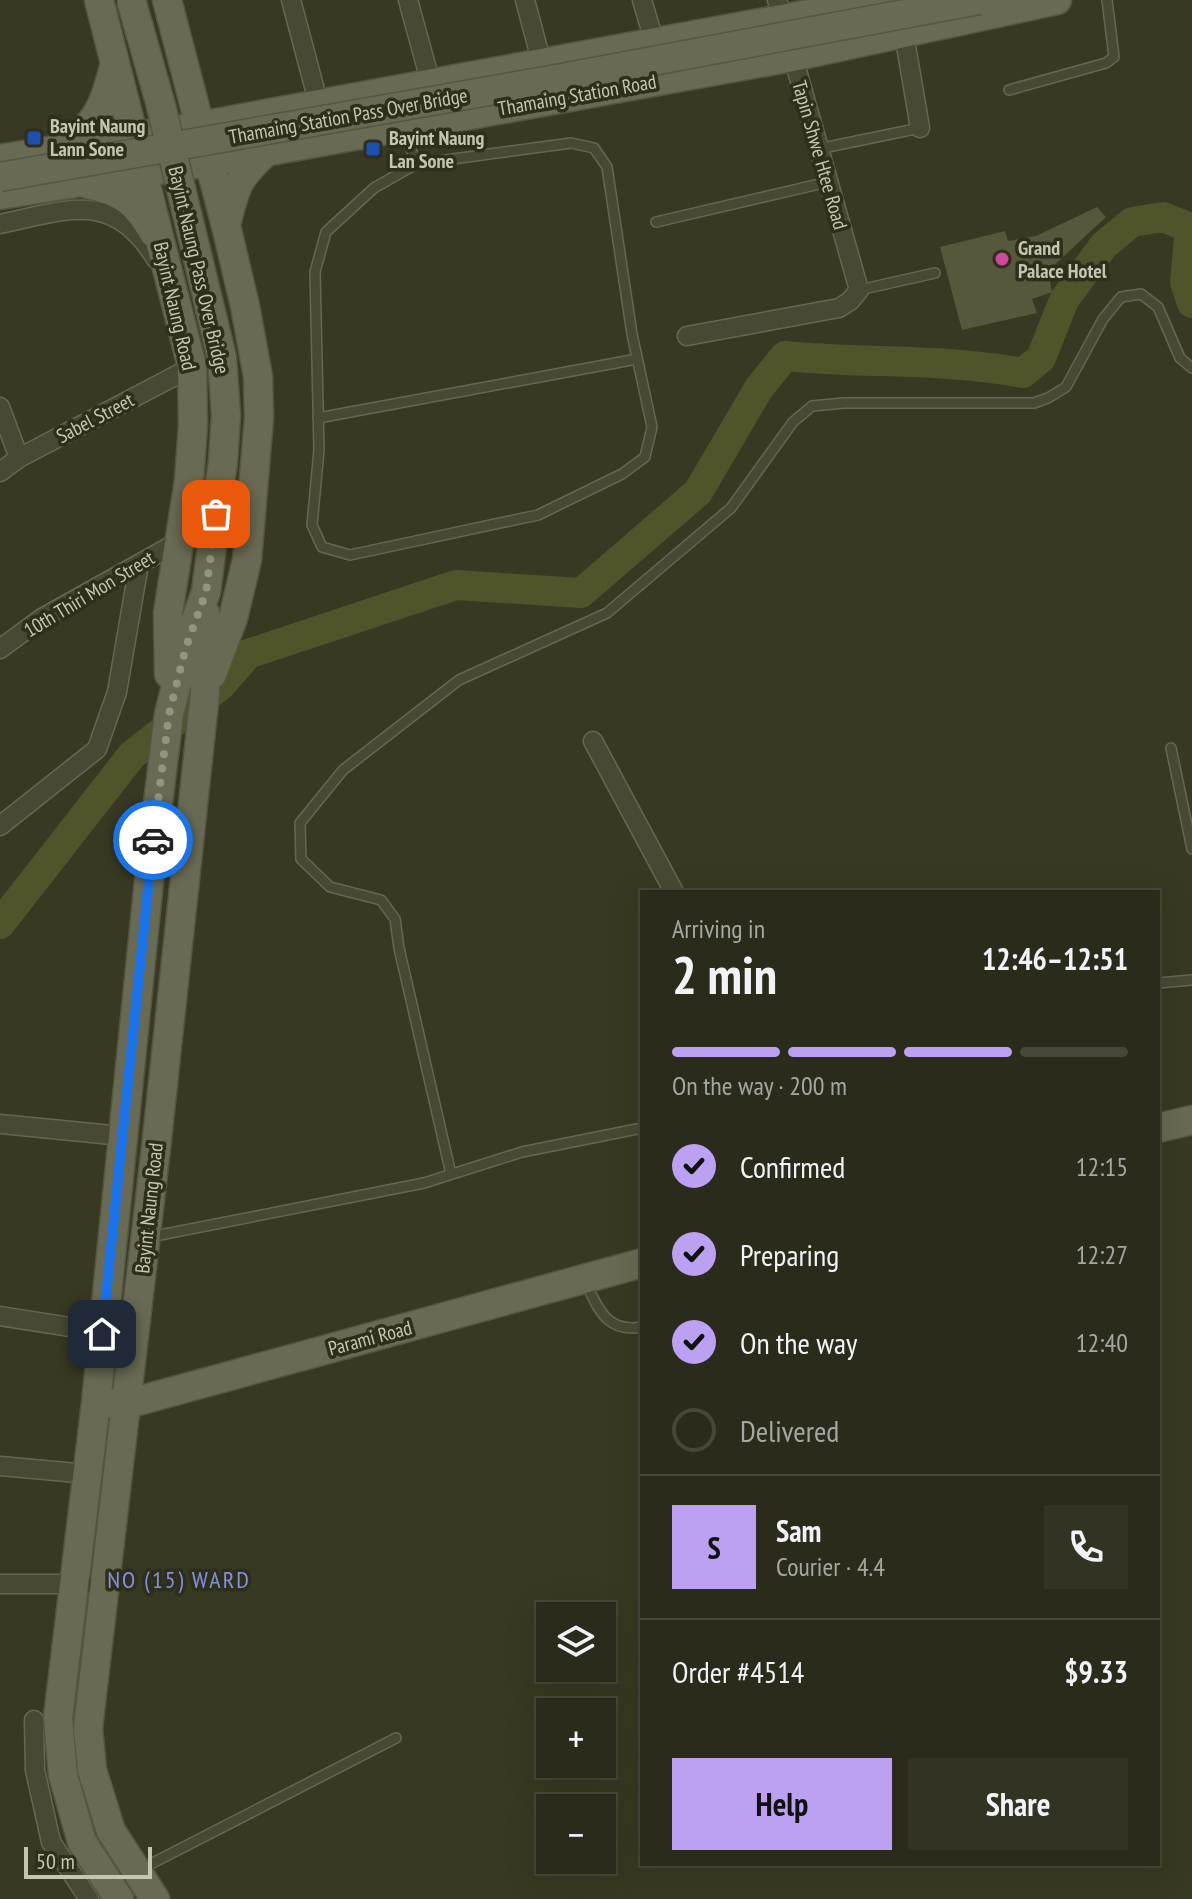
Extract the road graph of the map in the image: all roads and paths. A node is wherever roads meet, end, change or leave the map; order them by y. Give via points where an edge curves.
1 (99, 0) edge
2 (131, 0) edge
3 (167, 0) edge
4 (291, 0) edge
5 (408, 0) edge
6 (525, 0) edge
7 (642, 0) edge
8 (885, 0) edge
9 (979, 0) edge
10 (1057, 0) edge
11 (1107, 0) edge
12 (779, 10) edge
13 (904, 34) junction
14 (655, 44) junction
15 (792, 57) junction
16 (536, 65) junction
17 (114, 66) junction
18 (431, 84) junction
19 (1009, 90) dead end
20 (538, 102) junction
21 (319, 105) junction
22 (403, 125) junction
23 (200, 126) junction
24 (920, 128) joint
25 (133, 138) junction
26 (818, 149) junction
27 (64, 150) junction
28 (268, 150) junction
29 (0, 159) edge
30 (209, 162) junction
31 (416, 164) junction
32 (143, 173) junction
33 (0, 177) edge
34 (828, 182) junction
35 (83, 183) junction
36 (0, 195) edge
37 (656, 222) dead end
38 (0, 224) edge
39 (226, 226) junction
40 (160, 243) junction
41 (935, 273) dead end
42 (171, 285) junction
43 (859, 290) junction
44 (687, 336) dead end
45 (637, 359) junction
46 (192, 367) junction
47 (1192, 368) edge
48 (0, 407) edge
49 (318, 418) junction
50 (19, 458) junction
51 (0, 472) edge
52 (180, 541) junction
53 (139, 564) junction
54 (206, 592) junction
55 (0, 649) edge
56 (205, 693) junction
57 (169, 714) junction
58 (593, 741) dead end
59 (1171, 748) dead end
60 (0, 826) edge
61 (1192, 849) edge
62 (673, 890) edge
63 (1192, 980) edge
64 (1160, 983) edge
65 (1192, 1120) edge
66 (0, 1124) edge
67 (640, 1128) edge
68 (1160, 1128) edge
69 (122, 1136) junction
70 (451, 1174) junction
71 (144, 1246) junction
72 (111, 1250) junction
73 (640, 1264) edge
74 (584, 1279) junction
75 (0, 1316) edge
76 (640, 1327) edge
77 (102, 1334) junction
78 (134, 1337) junction
79 (96, 1403) junction
80 (127, 1404) junction
81 (0, 1466) edge
82 (88, 1474) junction
83 (119, 1476) junction
84 (0, 1584) edge
85 (76, 1584) junction
86 (106, 1587) junction
87 (34, 1720) dead end
88 (396, 1738) dead end
89 (137, 1871) junction
90 (89, 1899) edge
91 (119, 1899) edge
92 (155, 1899) edge

1 - 17 main road, Bayint Naung Road
2 - 54 main road, Bayint Naung Pass Over Bridge, bridge via 222,358 223,461
3 - 23 main road, Bayint Naung Road
4 - 21 street
5 - 18 street
6 - 16 street
7 - 14 street
8 - 12 main road, Thamaing Station Road
9 - 33 main road, Thamaing Station Pass Over Bridge, bridge
10 - 13 main road, Thamaing Station Road
11 - 19 lane via 1114,57
12 - 14 main road, Thamaing Station Road
12 - 15 street, Tapin Shwe Htee Road
13 - 15 main road, Thamaing Station Road
13 - 24 street
14 - 16 main road, Thamaing Station Road
15 - 20 main road, Thamaing Station Road
15 - 26 street, Tapin Shwe Htee Road
16 - 18 main road, Thamaing Station Road
16 - 20 main road
17 - 25 main road, Bayint Naung Road
17 - 27 main road via 105,104
18 - 21 main road, Thamaing Station Road
20 - 22 main road, Thamaing Station Road
21 - 23 main road, Thamaing Station Road
22 - 28 main road, Thamaing Station Road
22 - 31 lane
23 - 25 main road, Thamaing Station Road
23 - 30 main road, Bayint Naung Road
24 - 26 lane
25 - 27 main road, Thamaing Station Road
25 - 32 main road, Bayint Naung Road
26 - 34 street, Tapin Shwe Htee Road
27 - 29 main road, Thamaing Station Road
28 - 30 main road, Thamaing Station Road
28 - 39 main road via 234,189
30 - 32 main road, Thamaing Station Road
30 - 39 main road, Bayint Naung Road
31 - 45 lane via 571,143 594,148 607,167
31 - 49 lane via 374,188 326,232 315,272
32 - 35 main road, Thamaing Station Road
32 - 40 main road, Bayint Naung Road
34 - 37 lane
34 - 43 street, Tapin Shwe Htee Road
35 - 36 main road, Thamaing Station Road
35 - 40 main road via 116,190 142,212
38 - 42 street via 82,208 113,215 146,244
39 - 56 main road, Bayint Naung Road via 258,377 259,418 247,560 233,618
40 - 42 main road, Bayint Naung Road
41 - 43 lane
42 - 46 main road, Bayint Naung Road
43 - 44 street via 839,308
45 - 49 lane
45 - 49 lane via 652,427 645,457 622,474 538,515 350,555 322,547 312,525
46 - 50 street, Sabel Street
46 - 52 main road, Bayint Naung Road via 193,425
47 - 70 lane via 1180,358 1158,307 1141,294 1121,297 1066,387 1034,403 812,406 793,422 731,508 607,613 459,680 343,770 300,823 301,859 330,887 381,900 395,919
48 - 50 street
50 - 51 street, Sabel Street
52 - 53 street, 10th Thiri Mon Street
52 - 57 main road, Bayint Naung Road via 168,613
53 - 55 street, 10th Thiri Mon Street via 42,618
53 - 60 street via 117,692 97,749
54 - 56 main road, Bayint Naung Road
54 - 57 main road, Bayint Naung Road
56 - 71 main road, Bayint Naung Road
57 - 69 main road, Bayint Naung Road
58 - 62 street
59 - 61 lane
63 - 64 lane
65 - 68 main road
66 - 69 street
67 - 70 lane via 522,1152
69 - 72 main road, Bayint Naung Road
70 - 71 lane
71 - 72 main road
71 - 78 main road, Bayint Naung Road
72 - 77 main road, Bayint Naung Road
73 - 74 main road, Parami Road
74 - 76 lane via 604,1318 616,1326
74 - 80 main road, Parami Road
75 - 77 street
77 - 78 street
77 - 79 main road, Bayint Naung Road
78 - 80 main road, Bayint Naung Road
79 - 80 main road, Parami Road
79 - 82 main road, Bayint Naung Road
80 - 83 main road, Bayint Naung Road
81 - 82 street
82 - 83 lane
82 - 85 main road, Bayint Naung Road
83 - 86 main road, Bayint Naung Road
84 - 85 street
85 - 86 street
85 - 91 main road, Bayint Naung Road via 58,1718 63,1775 82,1842
86 - 89 main road, Bayint Naung Road via 88,1728 92,1770 111,1831
87 - 90 street via 35,1770 51,1842
88 - 89 lane
89 - 92 main road, Bayint Naung Road

